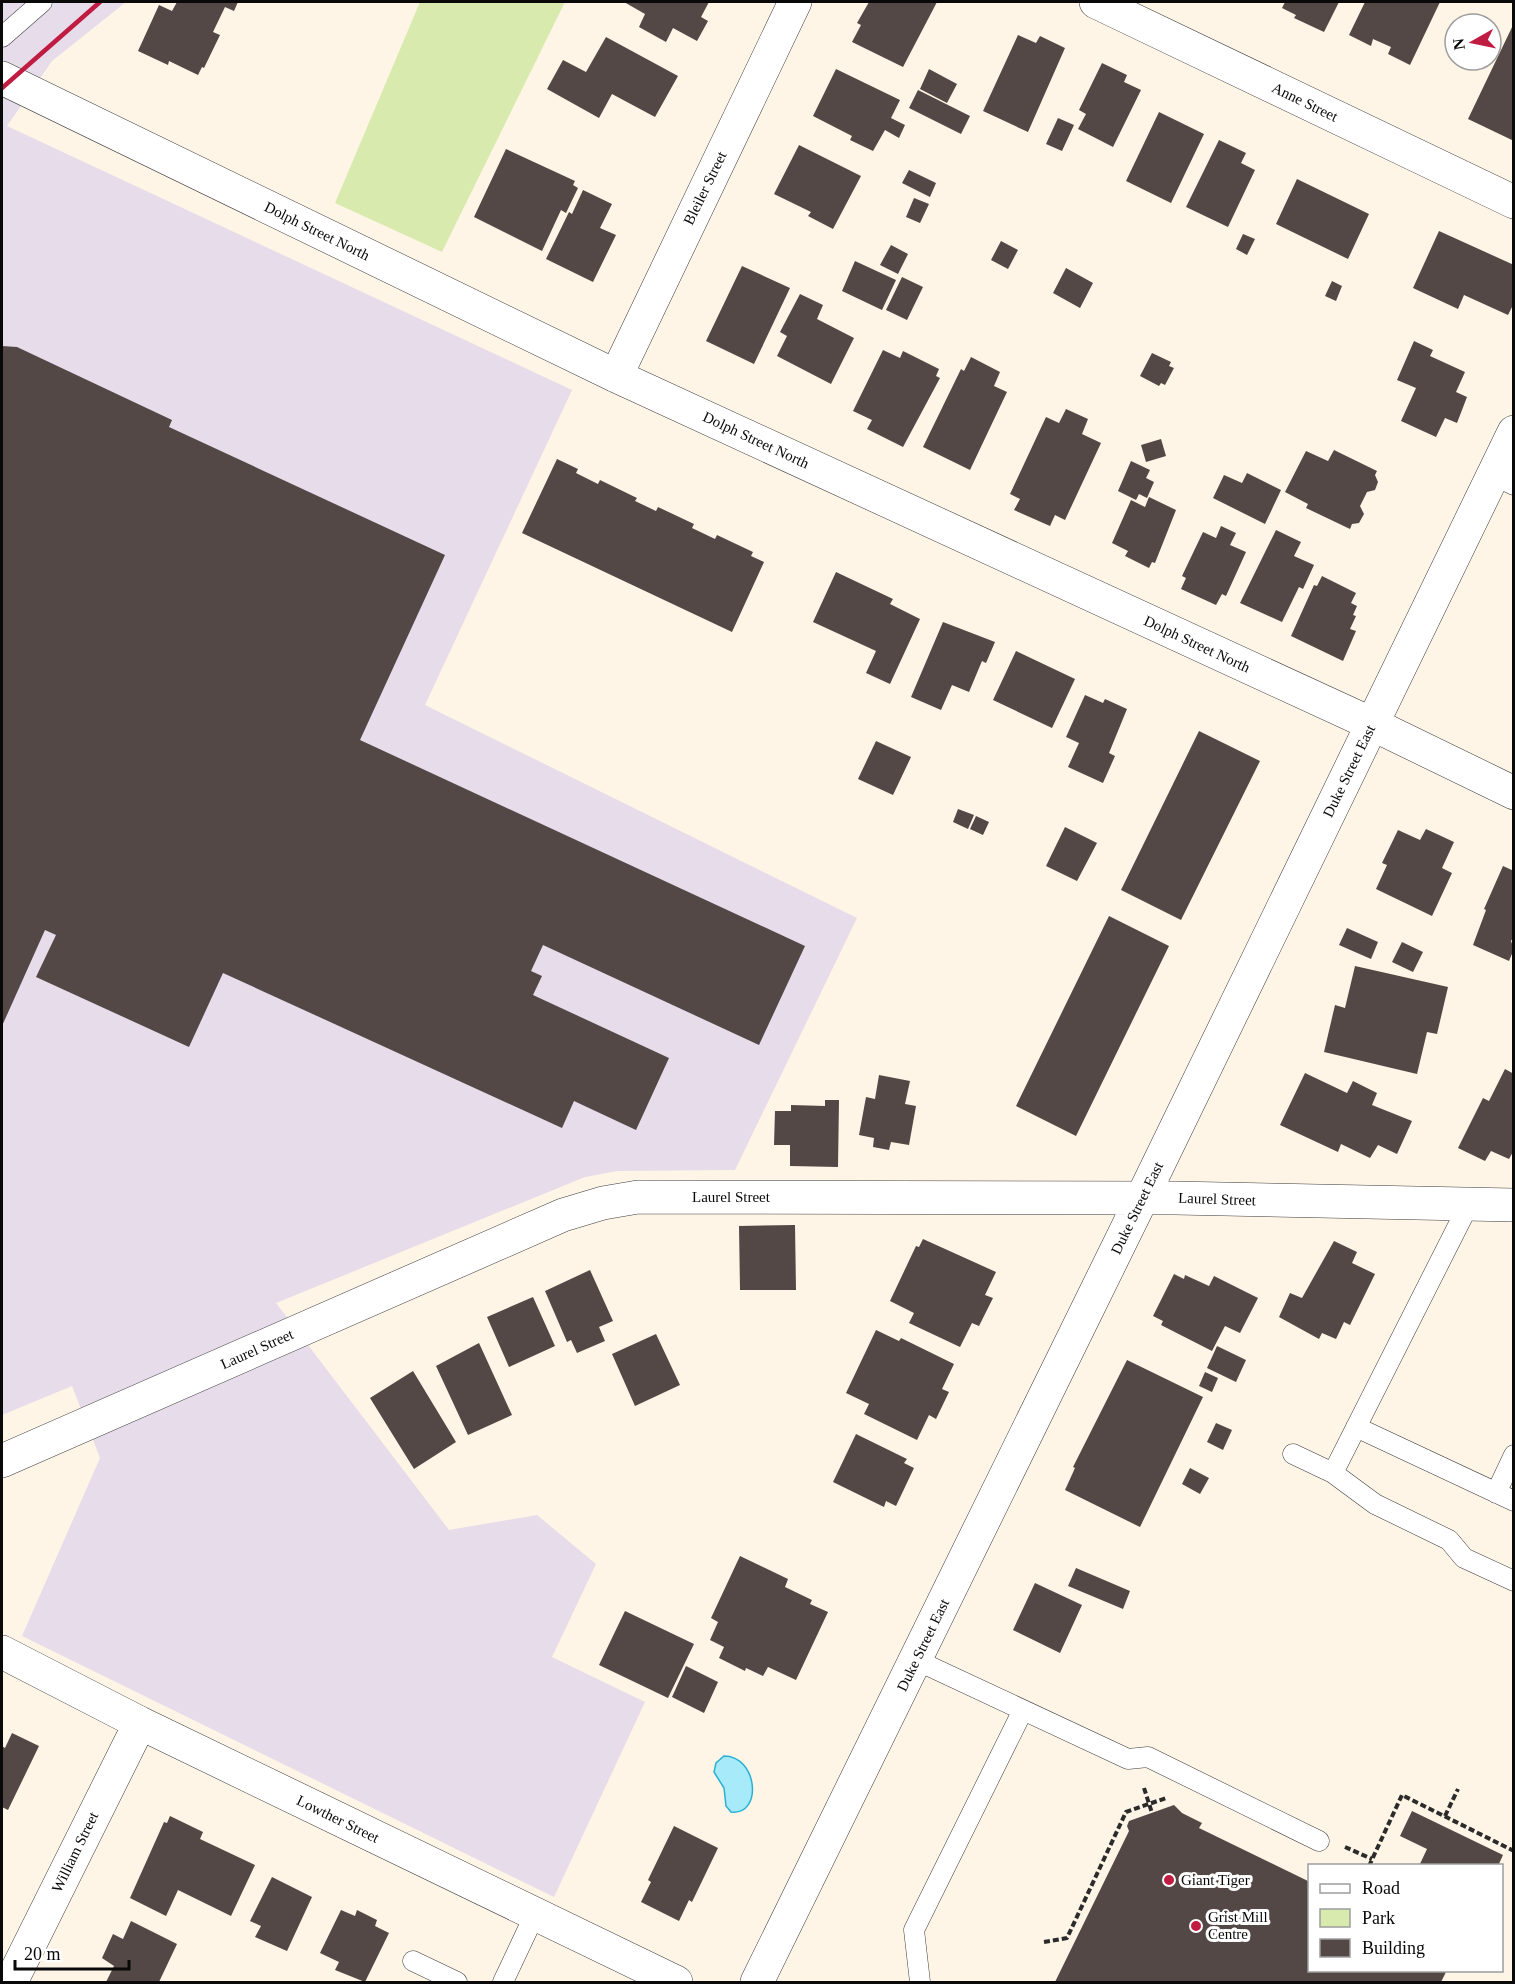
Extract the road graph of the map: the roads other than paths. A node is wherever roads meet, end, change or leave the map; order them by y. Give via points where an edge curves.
1 (42, 2) edge
2 (795, 2) edge
3 (1096, 2) edge
4 (2, 37) edge
5 (2, 78) edge
6 (1514, 202) edge
7 (616, 376) junction
8 (1514, 432) edge
9 (1503, 480) edge
10 (1372, 724) junction
11 (1514, 793) edge
12 (1142, 1198) junction
13 (1469, 1204) junction
14 (1514, 1205) edge
15 (1356, 1427) junction
16 (1293, 1454) dead end
17 (1514, 1455) edge
18 (2, 1461) edge
19 (1333, 1473) junction
20 (1505, 1497) edge
21 (1514, 1581) edge
22 (2, 1652) edge
23 (916, 1660) junction
24 (1023, 1710) junction
25 (140, 1723) junction
26 (1319, 1841) dead end
27 (535, 1914) junction
28 (413, 1961) dead end
29 (11, 1983) edge
30 (457, 1983) edge
31 (503, 1983) edge
32 (676, 1983) edge
33 (757, 1983) edge
34 (920, 1983) edge

1 - 4 lane
2 - 7 street, Bleiler Street
3 - 6 street, Anne Street
5 - 7 street, Dolph Street North
7 - 10 street, Dolph Street North
8 - 9 street, Duke Street East
9 - 10 street, Duke Street East
10 - 11 street, Dolph Street North
10 - 12 street, Duke Street East
12 - 13 street, Laurel Street
12 - 18 street, Laurel Street via 638,1197 603,1203 563,1215
12 - 23 street, Duke Street East
13 - 14 street, Laurel Street
13 - 15 lane
15 - 19 lane
15 - 20 lane
16 - 19 lane
17 - 20 lane
19 - 21 lane via 1375,1504 1449,1540 1464,1558
22 - 25 street, Lowther Street
23 - 24 lane
23 - 33 street, Duke Street East
24 - 26 lane via 1128,1759 1148,1757
24 - 34 lane via 915,1930
25 - 27 street, Lowther Street
25 - 29 street, William Street
27 - 31 lane
27 - 32 street, Lowther Street
28 - 30 lane

